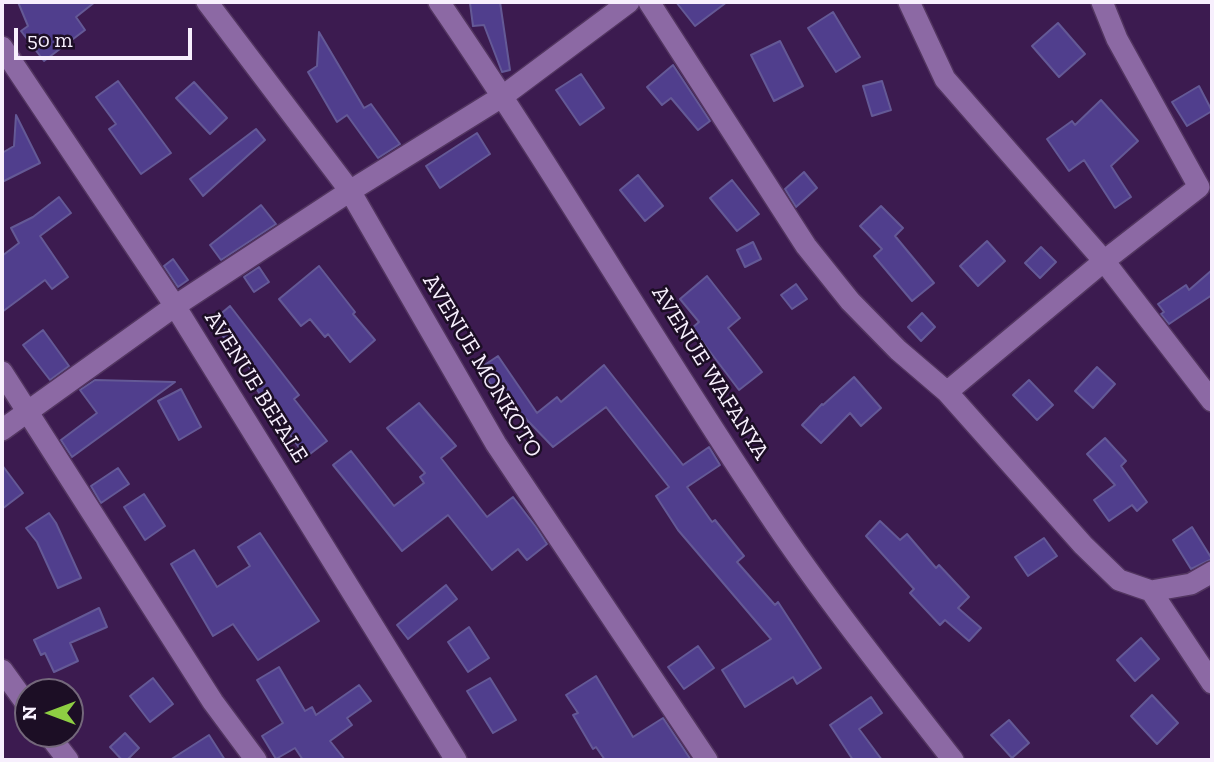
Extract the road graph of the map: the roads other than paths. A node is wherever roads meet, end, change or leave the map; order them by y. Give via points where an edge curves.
1 (207, 2) edge
2 (439, 2) edge
3 (629, 2) edge
4 (649, 2) edge
5 (909, 2) edge
6 (1102, 2) edge
7 (2, 47) edge
8 (503, 96) junction
9 (350, 191) junction
10 (1104, 261) junction
11 (175, 306) junction
12 (2, 372) edge
13 (947, 392) junction
14 (1212, 401) edge
15 (28, 411) junction
16 (2, 430) edge
17 (1212, 572) edge
18 (1151, 591) junction
19 (2, 670) edge
20 (1212, 683) edge
21 (14, 687) edge
22 (256, 760) edge
23 (456, 760) edge
24 (707, 760) edge
25 (953, 760) edge

1 - 9 street, AVENUE MONKOTO
2 - 8 street, AVENUE WAFANYA
3 - 8 street
4 - 13 street via 806,246 849,301
5 - 10 street via 945,79
6 - 10 street via 1117,39 1199,187
7 - 11 street, AVENUE BEFALE
8 - 9 street
8 - 25 street, AVENUE WAFANYA via 758,498
9 - 11 street
9 - 24 street, AVENUE MONKOTO via 496,444
10 - 13 street
10 - 14 street
11 - 15 street
11 - 23 street, AVENUE BEFALE
12 - 15 street
13 - 18 street via 1083,545 1119,580
15 - 16 street
15 - 22 street via 213,702
17 - 18 street via 1191,584
18 - 20 street
19 - 21 street

